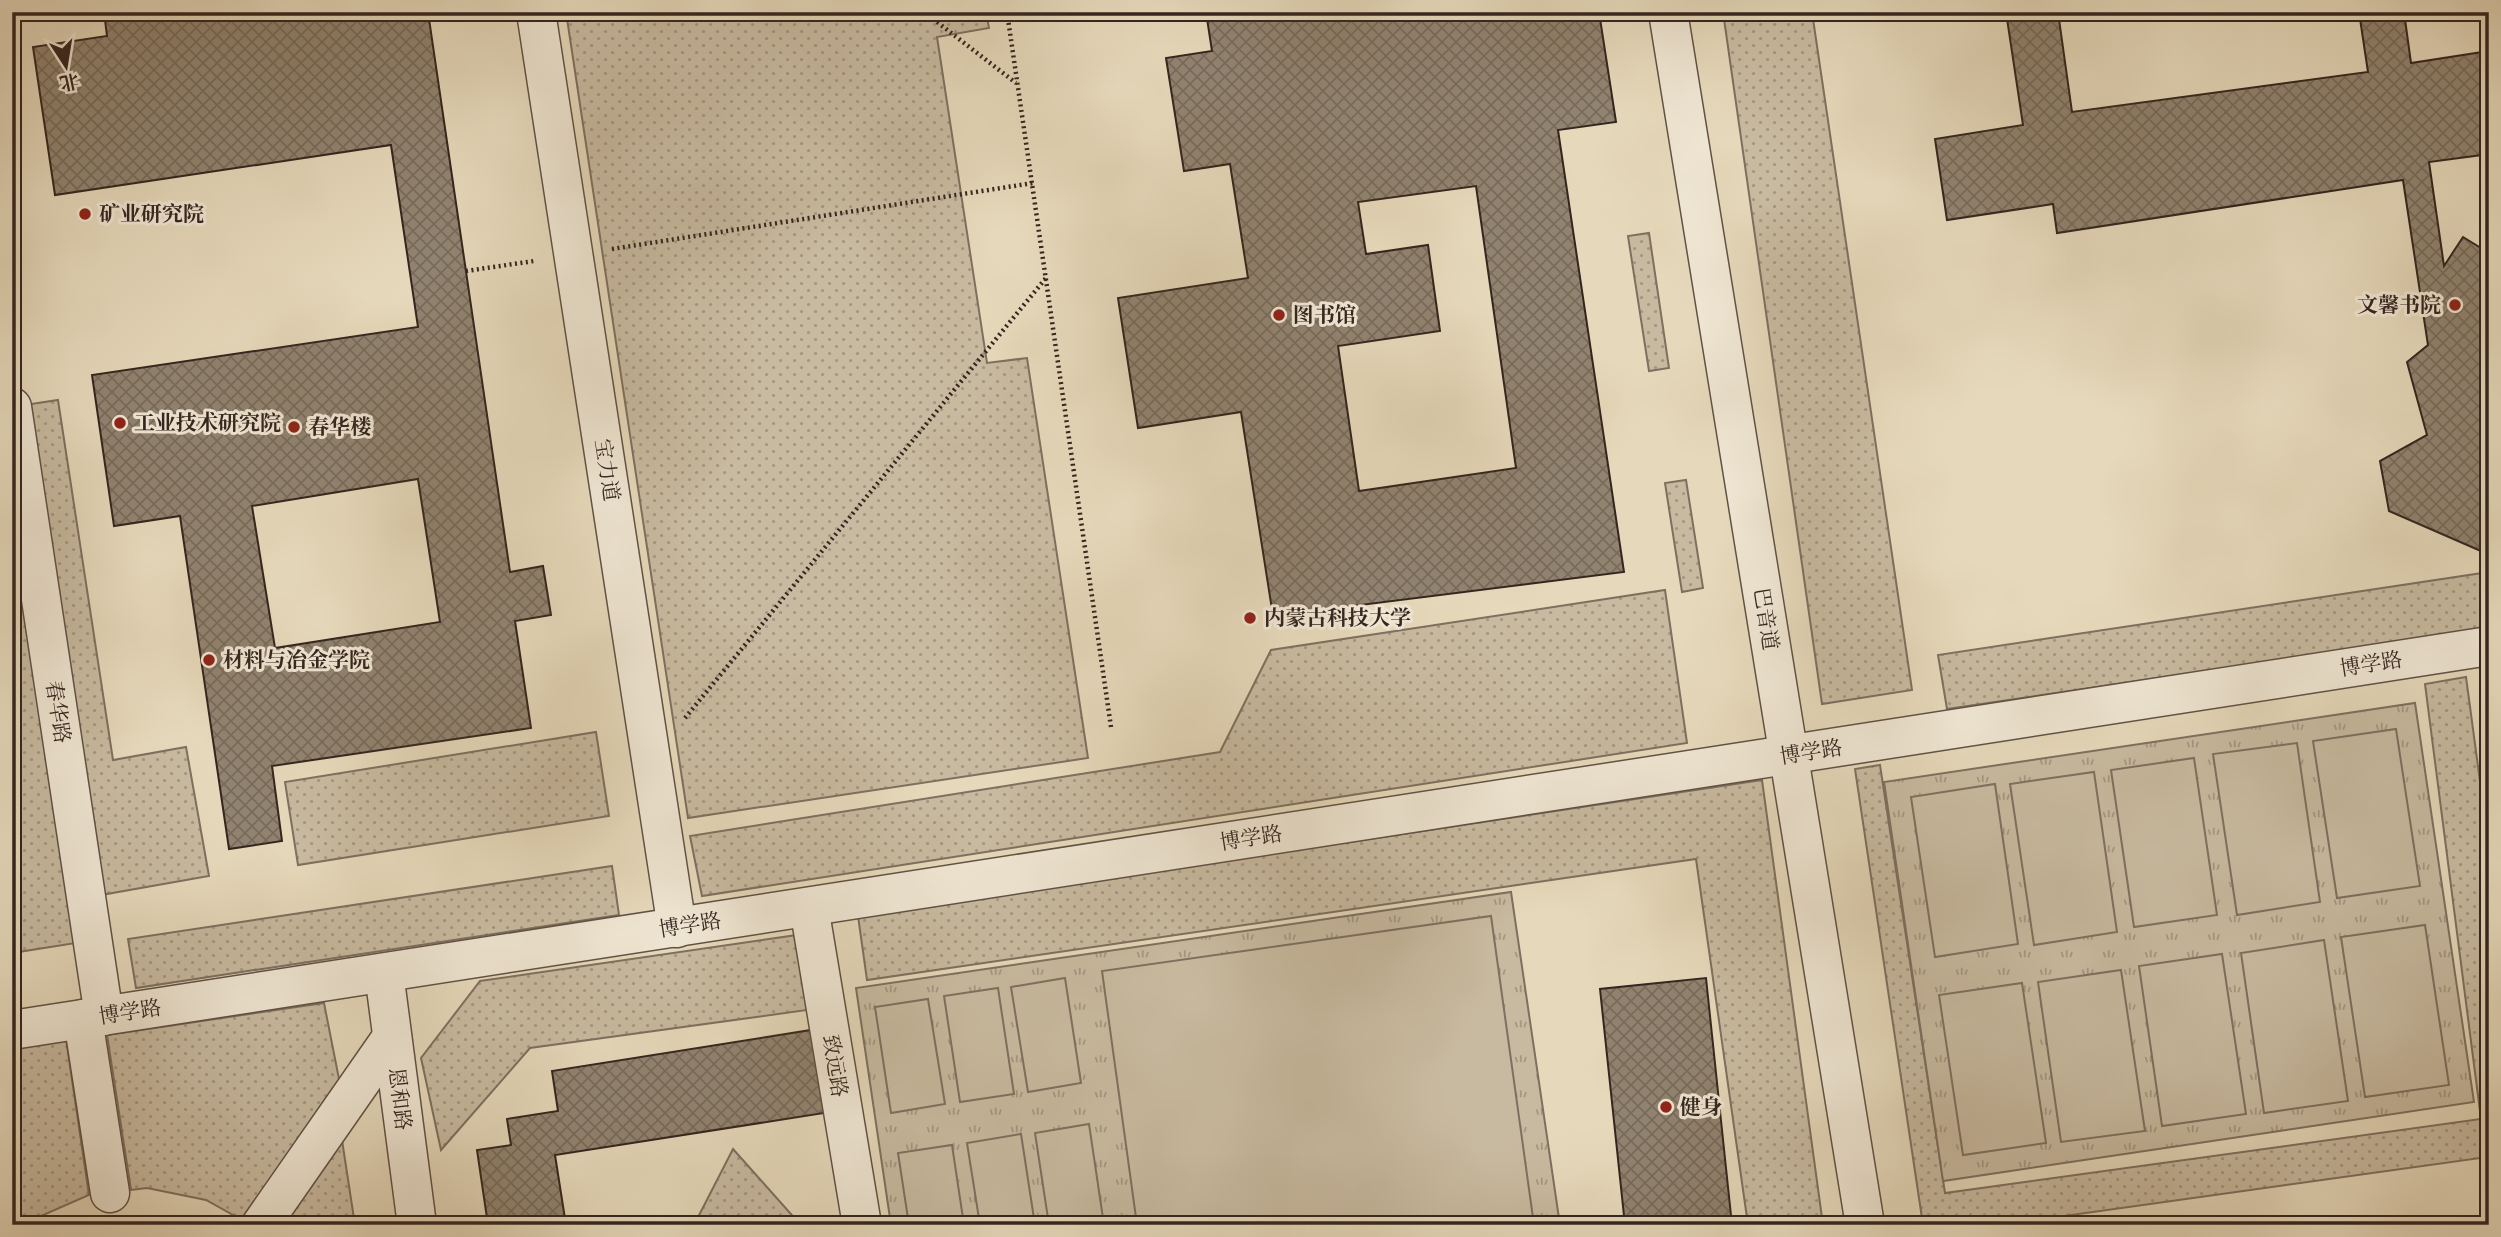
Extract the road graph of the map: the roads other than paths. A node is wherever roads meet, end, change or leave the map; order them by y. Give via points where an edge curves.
1 (536, 12) edge
2 (1668, 12) edge
3 (12, 407) edge
4 (2489, 647) edge
5 (1788, 755) junction
6 (809, 907) junction
7 (677, 928) junction
8 (384, 973) junction
9 (94, 1018) junction
10 (12, 1030) edge
11 (392, 1037) junction
12 (110, 1193) dead end
13 (261, 1225) edge
14 (417, 1225) edge
15 (862, 1225) edge
16 (1865, 1225) edge

1 - 7 street, 宝力道
2 - 5 street, 巴音道
3 - 9 street, 春华路
4 - 5 street, 博学路
5 - 6 street, 博学路
5 - 16 street, 巴音道
6 - 7 street, 博学路
6 - 15 street, 致远路
7 - 8 street, 博学路
8 - 9 street, 博学路
8 - 11 street, 恩和路
9 - 10 street, 博学路
9 - 12 street, 春华路
11 - 13 street
11 - 14 street, 恩和路

